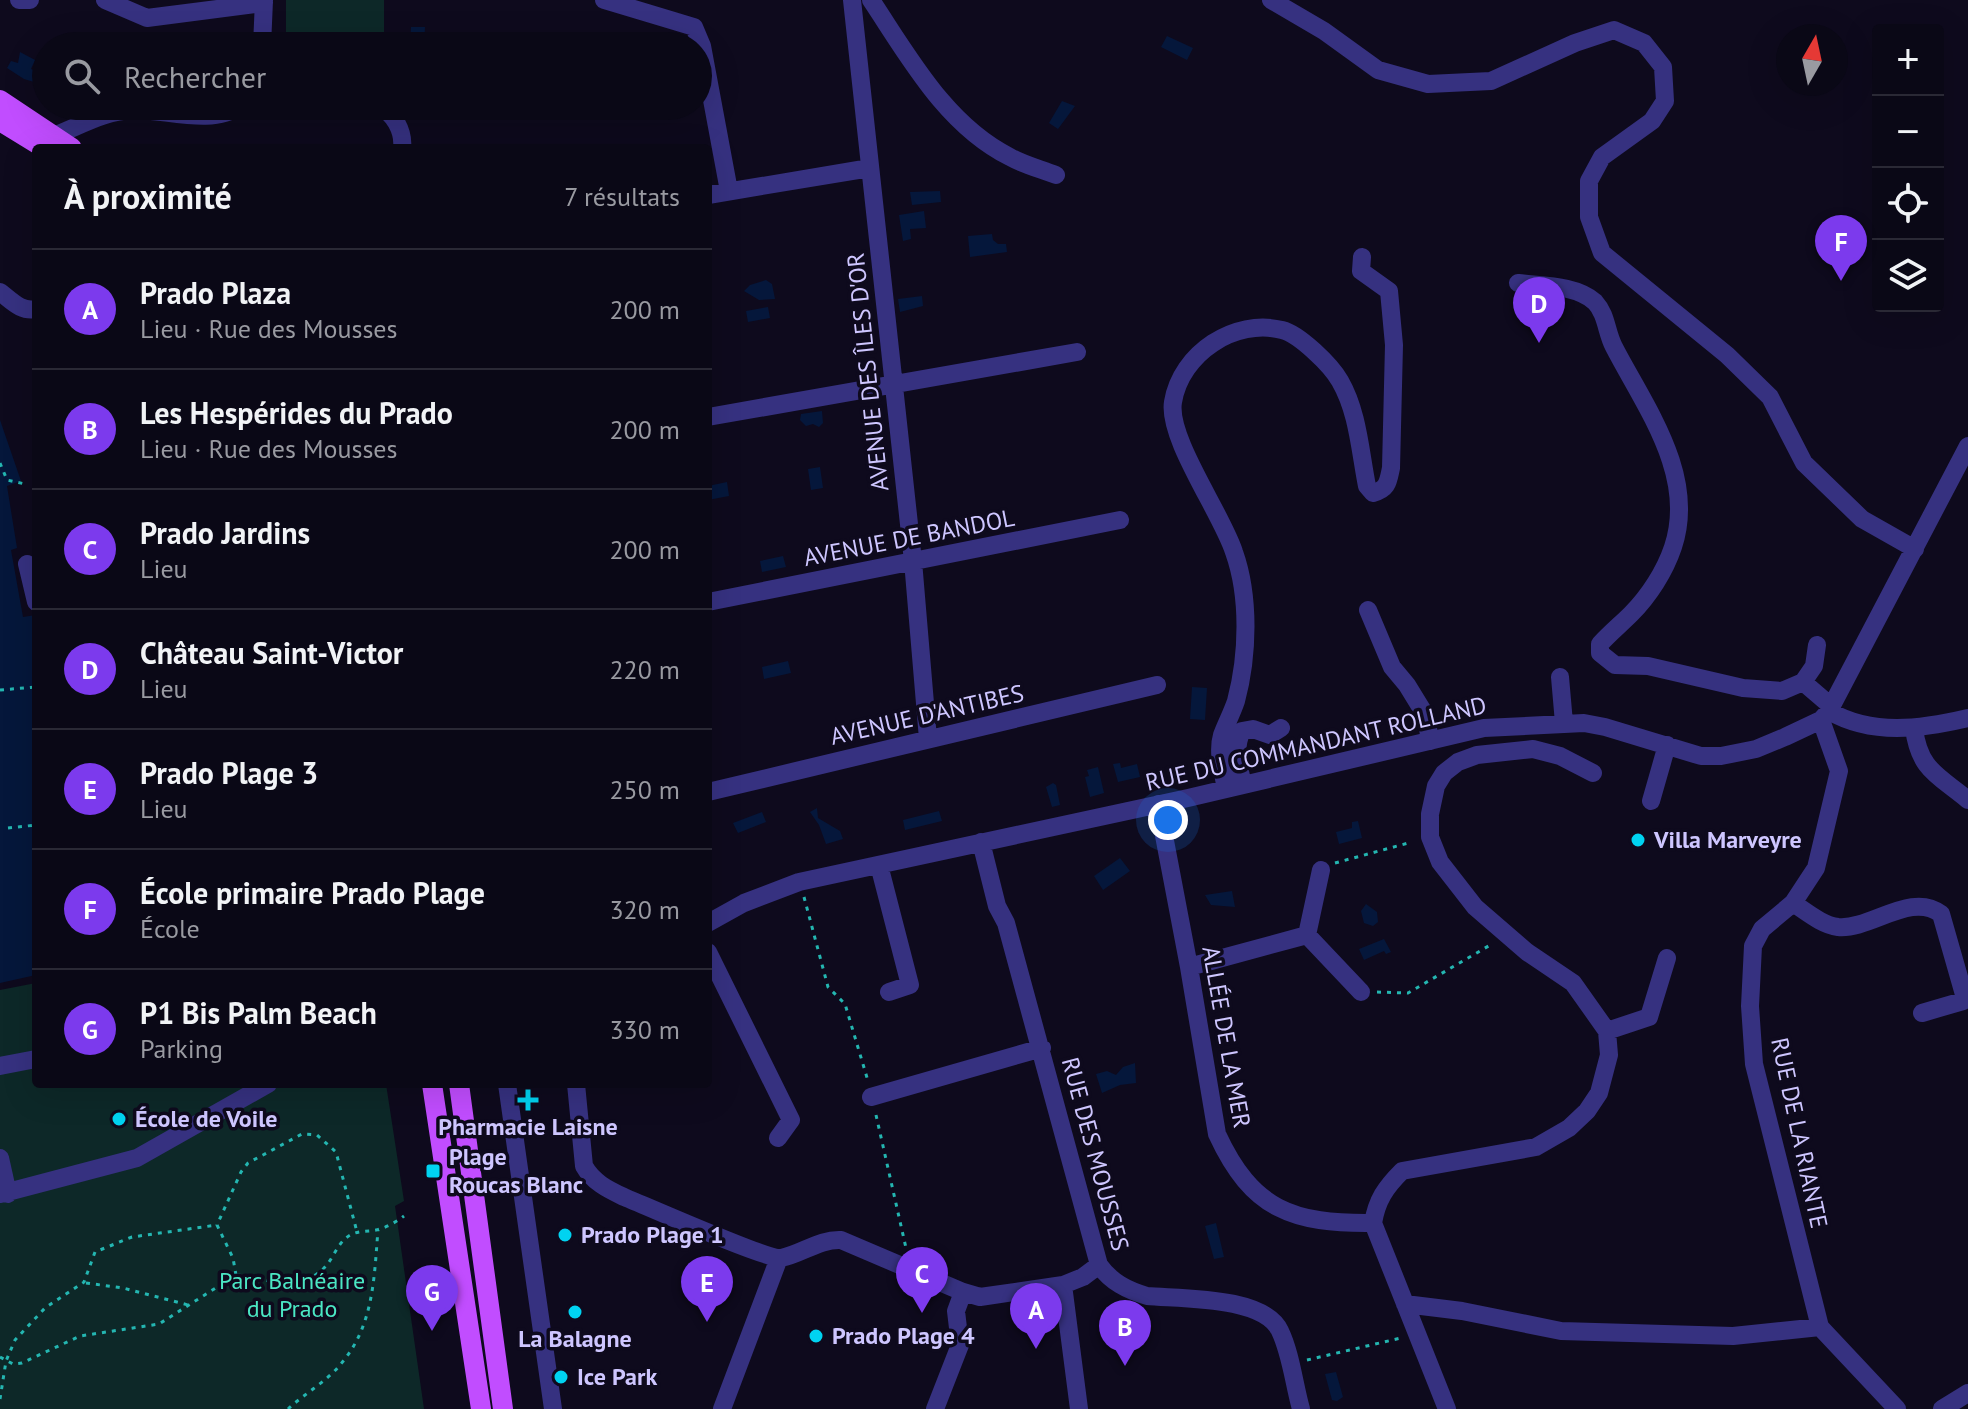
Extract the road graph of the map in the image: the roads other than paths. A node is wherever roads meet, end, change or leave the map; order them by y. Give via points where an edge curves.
1 (19, 0) edge
2 (30, 0) edge
3 (105, 0) edge
4 (604, 0) edge
5 (852, 0) edge
6 (871, 0) edge
7 (1271, 0) edge
8 (264, 2) edge
9 (263, 32) edge
10 (696, 32) edge
11 (0, 100) edge
12 (712, 100) edge
13 (89, 120) edge
14 (395, 120) edge
15 (0, 121) edge
16 (50, 142) edge
17 (402, 144) edge
18 (870, 168) junction
19 (1056, 175) dead end
20 (729, 191) junction
21 (712, 194) edge
22 (1362, 257) dead end
23 (1518, 283) dead end
24 (0, 292) edge
25 (32, 310) edge
26 (1077, 352) dead end
27 (893, 384) junction
28 (712, 416) edge
29 (1968, 446) edge
30 (1120, 520) dead end
31 (1915, 549) junction
32 (913, 561) junction
33 (27, 564) dead end
34 (32, 585) edge
35 (712, 601) edge
36 (1368, 610) dead end
37 (1817, 645) dead end
38 (1560, 677) dead end
39 (1803, 682) junction
40 (1157, 685) dead end
41 (1827, 712) junction
42 (1968, 718) edge
43 (1564, 723) junction
44 (1281, 728) dead end
45 (1914, 728) junction
46 (928, 739) junction
47 (1430, 741) junction
48 (1667, 745) junction
49 (1593, 773) dead end
50 (1235, 787) junction
51 (712, 791) edge
52 (1968, 800) edge
53 (1651, 801) dead end
54 (1158, 804) junction
55 (986, 841) junction
56 (879, 865) junction
57 (1321, 870) road end
58 (1793, 903) junction
59 (712, 921) edge
60 (1307, 935) junction
61 (1667, 958) dead end
62 (712, 960) edge
63 (1189, 967) junction
64 (889, 992) dead end
65 (1361, 992) road end
66 (1922, 1013) dead end
67 (1607, 1031) junction
68 (1042, 1048) junction
69 (32, 1060) edge
70 (0, 1066) edge
71 (261, 1088) edge
72 (433, 1088) edge
73 (460, 1088) edge
74 (508, 1088) edge
75 (576, 1088) edge
76 (871, 1097) road end
77 (778, 1138) dead end
78 (0, 1158) edge
79 (4, 1194) edge
80 (1373, 1223) junction
81 (779, 1258) junction
82 (1099, 1265) junction
83 (1063, 1285) junction
84 (963, 1292) junction
85 (1403, 1299) junction
86 (1820, 1327) junction
87 (1968, 1393) edge
88 (481, 1409) edge
89 (503, 1409) edge
90 (553, 1409) edge
91 (722, 1409) edge
92 (935, 1409) edge
93 (1079, 1409) edge
94 (1301, 1409) edge
95 (1447, 1409) edge
96 (1897, 1409) edge
97 (1942, 1409) edge

1 - 2 street
3 - 8 street via 147,18
4 - 10 street via 694,27
5 - 18 street, AVENUE DES ÎLES D'OR
6 - 19 street via 926,81 966,128 1009,157
7 - 31 street via 1378,70 1428,84 1491,81 1614,30 1644,43 1663,67 1665,101 1652,121 1602,157 1589,181 1589,217 1602,253 1770,397 1804,463 1862,519
8 - 9 street
11 - 16 main road
12 - 20 street
13 - 16 street
14 - 17 street
15 - 16 main road
18 - 20 street
18 - 27 street, AVENUE DES ÎLES D'OR
20 - 21 street
22 - 50 street via 1361,271 1389,291 1394,345 1391,468 1383,490 1373,493 1367,486 1353,408 1339,378 1285,330 1258,326 1212,343 1193,360 1172,404 1179,437 1235,552 1244,604 1241,673 1220,758
23 - 39 street via 1578,291 1595,303 1668,452 1676,483 1679,511 1673,545 1658,579 1634,612 1600,644 1600,653 1615,665 1648,666 1743,688 1782,691
24 - 25 street via 20,308
26 - 27 street
27 - 28 street
27 - 32 street, AVENUE DES ÎLES D'OR
29 - 31 street
30 - 32 street, AVENUE DE BANDOL
31 - 41 street
32 - 35 street, AVENUE DE BANDOL
32 - 46 street, AVENUE DES ÎLES D'OR
33 - 34 street
36 - 47 street via 1392,667 1426,716
37 - 39 street via 1814,666
38 - 43 street
39 - 41 street
40 - 46 street, AVENUE D'ANTIBES
41 - 45 street via 1872,728
41 - 48 street, RUE DU COMMANDANT ROLLAND via 1756,749 1701,756
41 - 58 street, RUE DE LA RIANTE via 1839,771 1822,853
42 - 45 street
43 - 47 street, RUE DU COMMANDANT ROLLAND via 1484,728
43 - 48 street, RUE DU COMMANDANT ROLLAND via 1605,727
44 - 50 street via 1270,735 1242,731
45 - 52 street via 1922,762
46 - 51 street, AVENUE D'ANTIBES
47 - 50 street, RUE DU COMMANDANT ROLLAND
48 - 53 street
49 - 67 street via 1533,749 1458,762 1436,786 1430,837 1440,862 1475,907 1573,983
50 - 54 street, RUE DU COMMANDANT ROLLAND
54 - 55 street, RUE DU COMMANDANT ROLLAND
54 - 63 street, ALLÉE DE LA MER
55 - 56 street, RUE DU COMMANDANT ROLLAND
55 - 68 street, RUE DES MOUSSES via 997,906
56 - 59 street, RUE DU COMMANDANT ROLLAND via 799,882
56 - 64 street via 910,985
57 - 60 street
58 - 66 street via 1821,921 1843,927 1917,907 1932,907 1941,914 1965,998
58 - 86 street, RUE DE LA RIANTE via 1762,929 1753,946 1750,1006 1754,1064
60 - 63 street
60 - 65 street
61 - 67 street via 1649,1017
62 - 77 street via 789,1110 791,1120
63 - 80 street, ALLÉE DE LA MER via 1217,1134 1241,1178 1271,1204 1296,1216
67 - 80 street via 1609,1055 1599,1093 1569,1128 1513,1153 1402,1171 1376,1202
68 - 76 street
68 - 82 street, RUE DES MOUSSES
69 - 70 street
71 - 79 street via 137,1158
72 - 88 main road
73 - 89 main road
74 - 90 street
75 - 81 street via 584,1166 590,1177 624,1197
78 - 79 street
80 - 85 street
81 - 84 street via 841,1240
81 - 91 street
82 - 83 street
82 - 94 street, RUE DES MOUSSES via 1133,1292 1246,1306 1268,1315 1280,1332
83 - 84 street via 980,1297
83 - 93 street
84 - 92 street via 956,1311 960,1345
85 - 86 street via 1561,1331 1733,1336
85 - 95 street
86 - 96 street, RUE DE LA RIANTE
87 - 97 street

